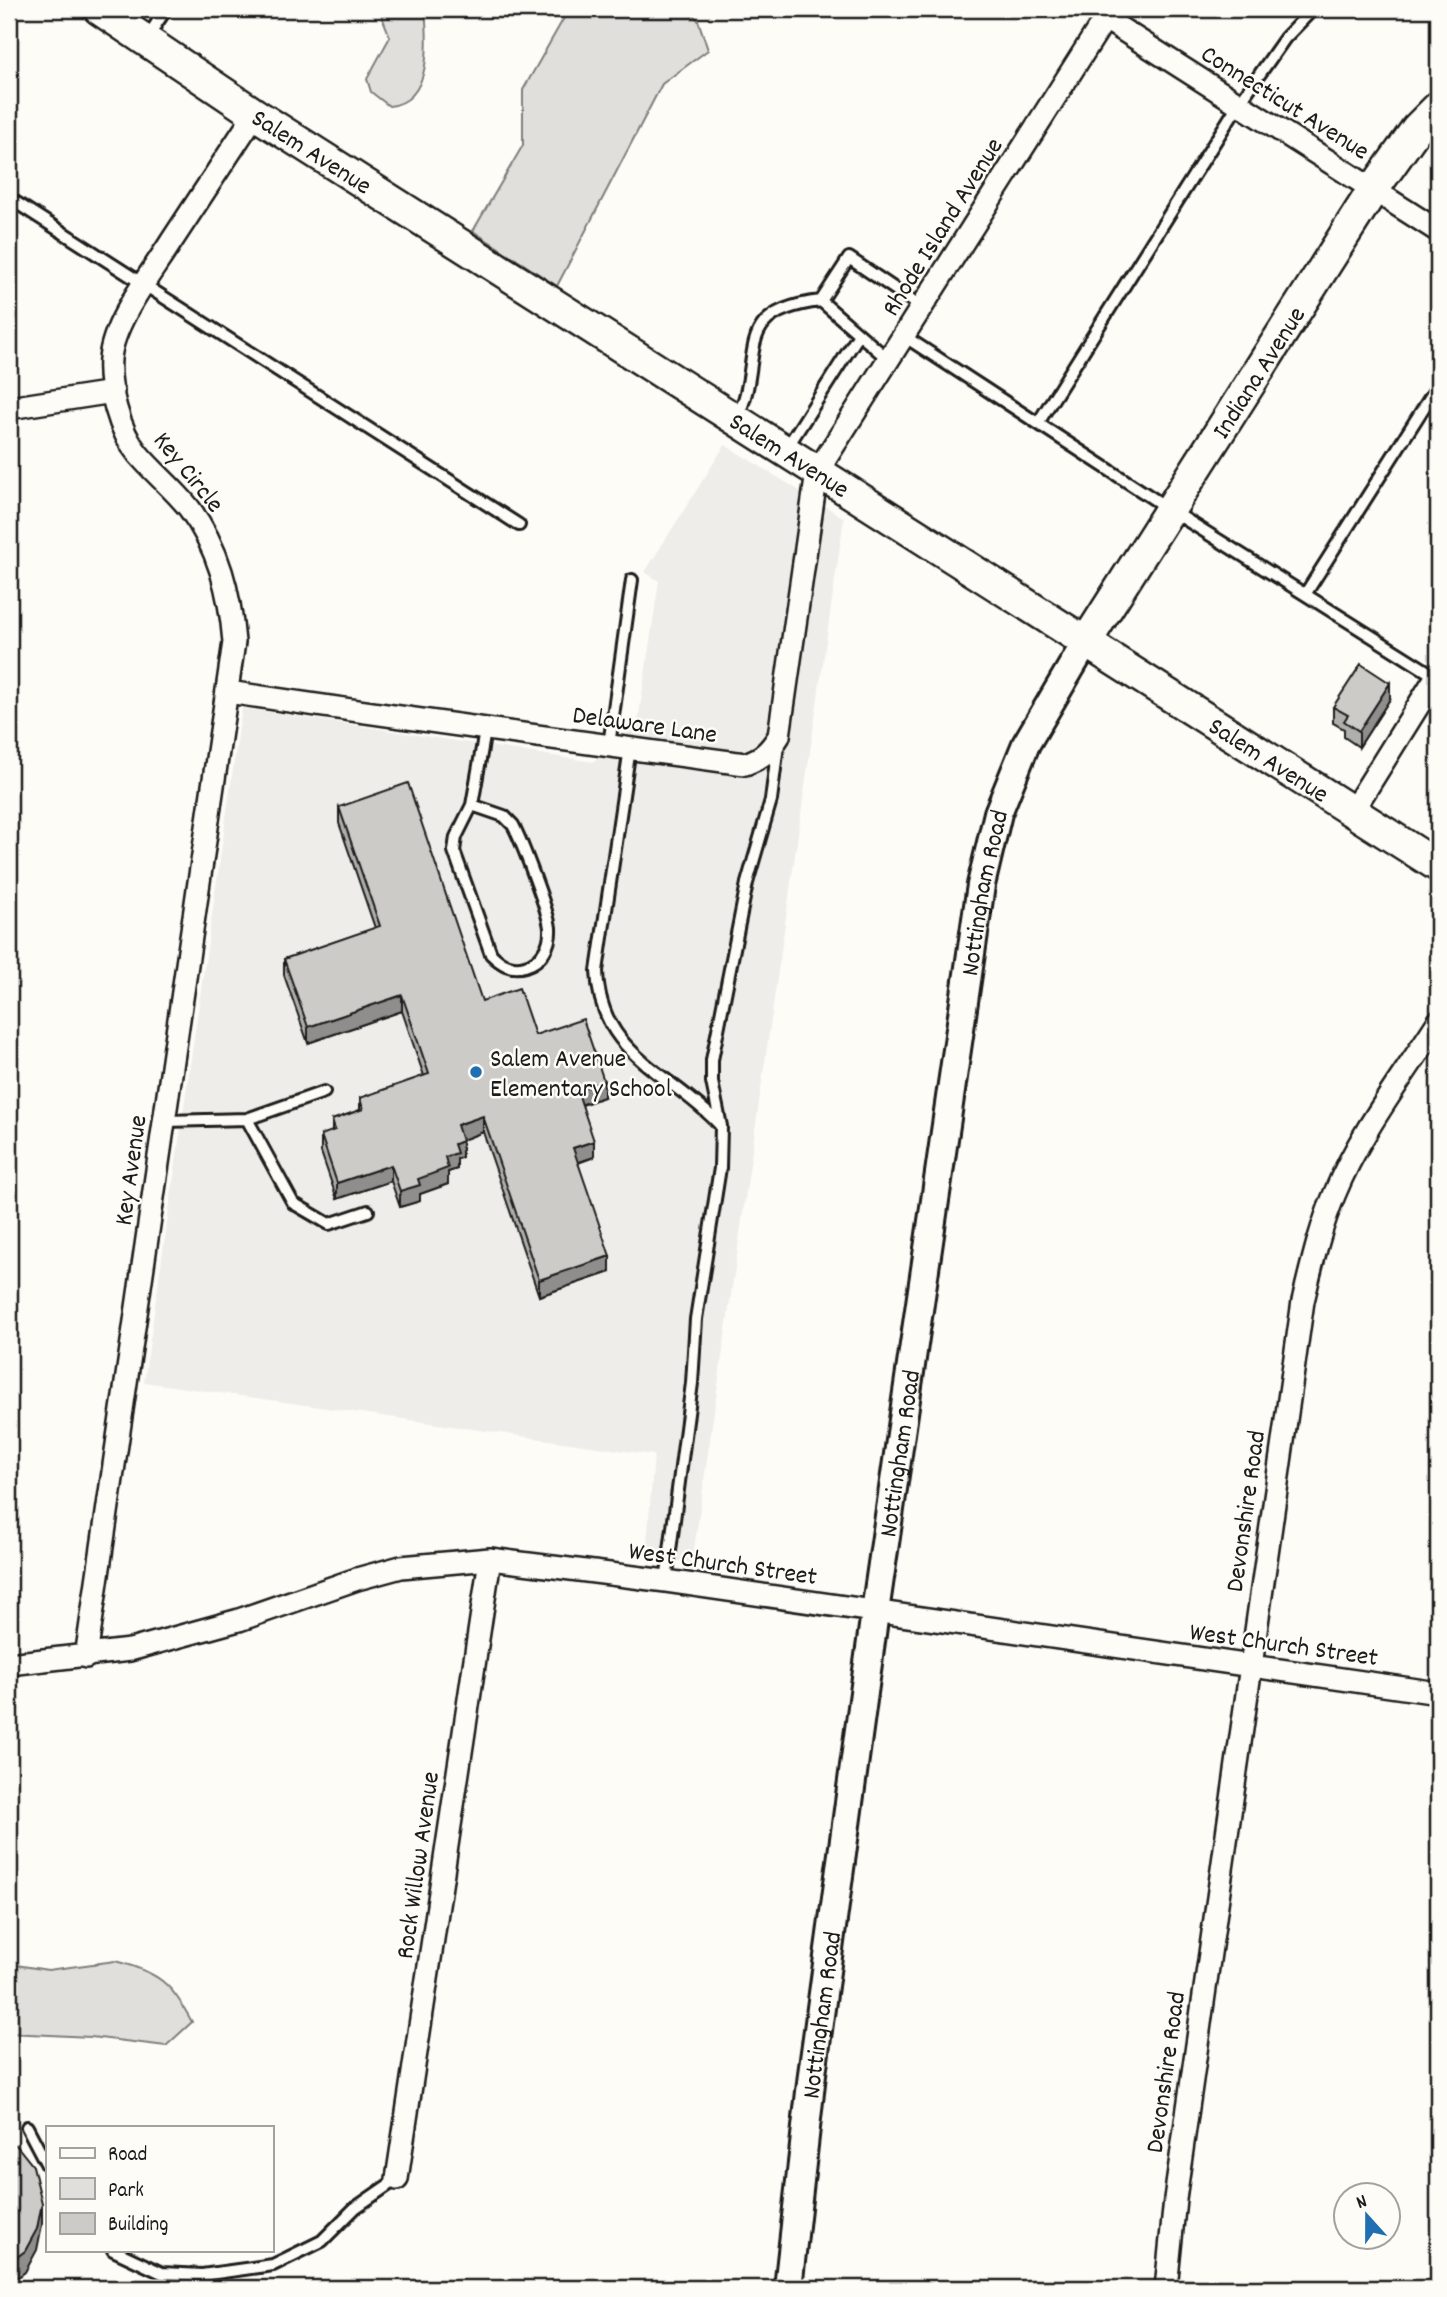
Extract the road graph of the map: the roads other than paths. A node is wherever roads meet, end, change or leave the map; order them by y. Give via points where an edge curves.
1 (99, 9) edge
2 (110, 9) edge
3 (166, 9) edge
4 (1313, 9) edge
5 (1102, 12) edge
6 (146, 41) junction
7 (1238, 105) junction
8 (1438, 107) edge
9 (255, 114) junction
10 (1373, 190) junction
11 (9, 198) edge
12 (1438, 231) edge
13 (144, 284) junction
14 (821, 301) junction
15 (923, 307) junction
16 (858, 336) junction
17 (904, 336) junction
18 (889, 360) junction
19 (1438, 385) edge
20 (113, 392) junction
21 (9, 408) edge
22 (736, 420) junction
23 (1038, 423) junction
24 (785, 451) junction
25 (817, 472) junction
26 (1169, 509) junction
27 (519, 524) dead end
28 (632, 580) dead end
29 (1306, 593) junction
30 (1086, 642) junction
31 (1438, 676) edge
32 (228, 692) junction
33 (485, 731) junction
34 (779, 736) junction
35 (619, 746) junction
36 (472, 805) junction
37 (1352, 812) junction
38 (1438, 866) edge
39 (1438, 1022) edge
40 (324, 1092) dead end
41 (247, 1119) junction
42 (165, 1121) junction
43 (721, 1126) junction
44 (368, 1211) dead end
45 (489, 1559) junction
46 (666, 1581) junction
47 (875, 1612) junction
48 (86, 1657) junction
49 (9, 1664) edge
50 (1249, 1666) junction
51 (1438, 1693) edge
52 (27, 2127) dead end
53 (46, 2163) edge
54 (397, 2179) joint
55 (117, 2252) edge
56 (788, 2288) edge
57 (1166, 2288) edge

1 - 6 main road, Salem Avenue
2 - 6 main road, Salem Avenue
3 - 6 lane
4 - 7 lane via 1285,38
5 - 7 street, Connecticut Avenue
5 - 15 street, Rhode Island Avenue
6 - 9 main road, Salem Avenue
7 - 10 street, Connecticut Avenue
7 - 23 lane
8 - 10 main road, Indiana Avenue
9 - 13 street, Key Circle
9 - 22 main road, Salem Avenue
10 - 12 street, Connecticut Avenue
10 - 26 main road, Indiana Avenue
11 - 13 lane
13 - 20 street, Key Circle via 117,332 110,359
13 - 27 lane
14 - 15 lane via 849,258
14 - 16 lane
14 - 22 lane via 778,310 762,324 751,353 746,401
15 - 17 street, Rhode Island Avenue
16 - 18 lane
16 - 24 lane
17 - 18 street, Rhode Island Avenue
17 - 23 lane
18 - 25 street, Rhode Island Avenue
19 - 29 lane
20 - 21 street
20 - 32 street, Key Circle via 136,452 189,509 223,575 234,642
22 - 24 main road, Salem Avenue
23 - 26 lane
24 - 25 main road, Salem Avenue
25 - 30 main road, Salem Avenue
25 - 34 street
26 - 29 lane
26 - 30 main road, Indiana Avenue
28 - 35 lane
29 - 31 lane
30 - 37 main road, Salem Avenue
30 - 47 street, Nottingham Road via 1026,744 998,813 981,885
31 - 37 street
32 - 33 street, Delaware Lane
32 - 42 street, Key Avenue
33 - 35 street, Delaware Lane
33 - 36 lane
34 - 35 street, Delaware Lane via 770,751 745,764
34 - 43 lane via 771,800 747,883 712,1060
35 - 43 lane via 597,971 602,1012 632,1053 700,1104
36 - 36 lane via 456,837 457,862 491,954 500,964 524,966 546,950 550,928 513,825 504,816
37 - 38 main road, Salem Avenue
39 - 50 street, Devonshire Road via 1366,1134 1335,1191 1316,1246 1303,1301
40 - 41 lane
41 - 42 lane
41 - 44 lane via 293,1203 328,1224
42 - 48 street, Key Avenue
43 - 46 lane via 720,1168 696,1319
45 - 46 street, West Church Street
45 - 48 street, West Church Street via 401,1567 182,1637
45 - 54 street, Rock Willow Avenue
46 - 47 street, West Church Street
47 - 50 street, West Church Street
47 - 56 street, Nottingham Road via 812,2074
48 - 49 street, West Church Street
50 - 51 street, West Church Street
50 - 57 street, Devonshire Road
52 - 53 lane
54 - 55 lane via 355,2208 322,2241 273,2264 202,2275 162,2273

